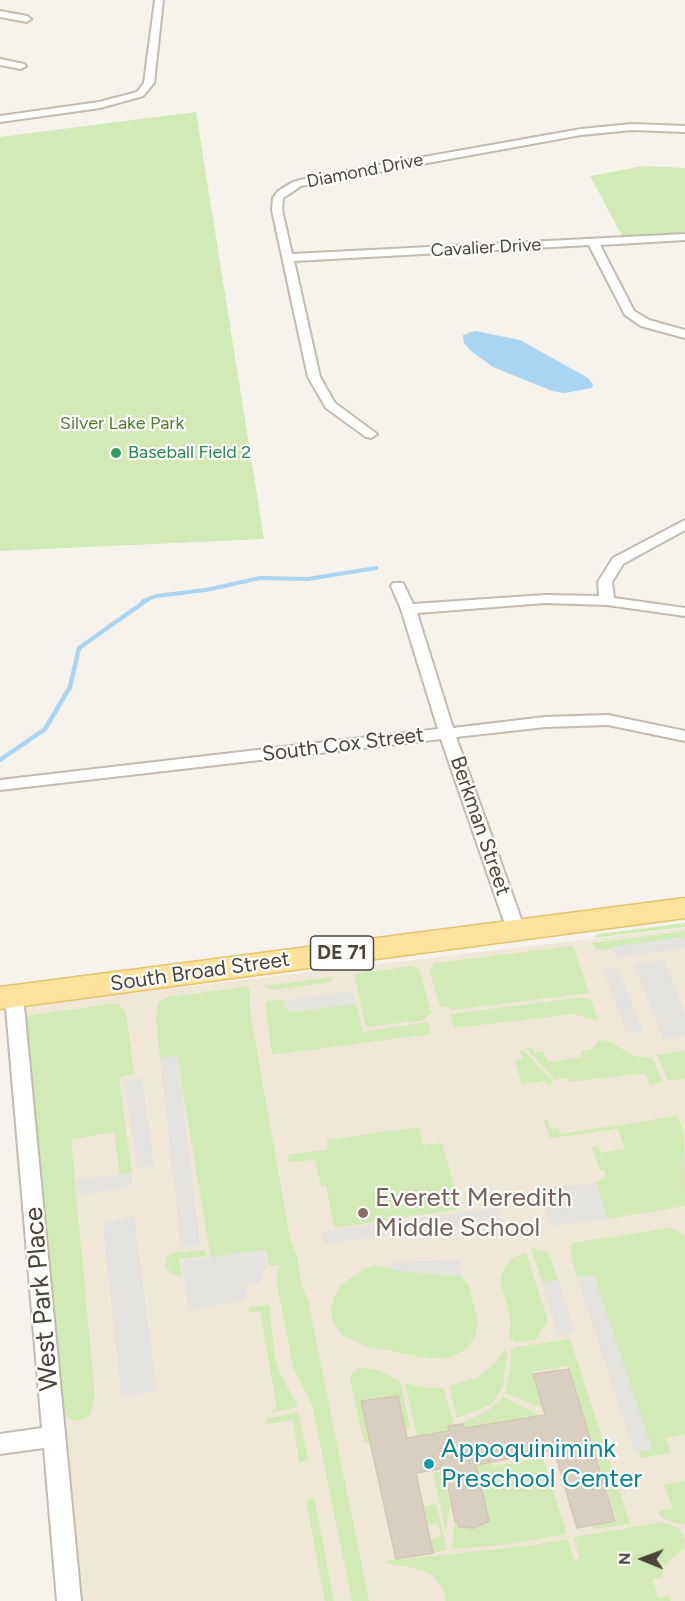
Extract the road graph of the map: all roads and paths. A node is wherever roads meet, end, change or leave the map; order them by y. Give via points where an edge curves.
1 (159, 0) edge
2 (0, 15) edge
3 (27, 19) dead end
4 (0, 62) edge
5 (21, 66) dead end
6 (0, 119) edge
7 (685, 129) edge
8 (685, 237) edge
9 (593, 242) junction
10 (288, 258) junction
11 (685, 334) edge
12 (372, 434) dead end
13 (685, 524) edge
14 (398, 586) dead end
15 (607, 601) junction
16 (408, 609) junction
17 (685, 612) edge
18 (447, 733) junction
19 (685, 736) edge
20 (0, 785) edge
21 (685, 908) edge
22 (516, 930) junction
23 (7, 997) edge
24 (55, 1436) junction
25 (0, 1444) edge
26 (69, 1601) edge

1 - 6 street via 149,83 140,94 100,105
2 - 3 street
4 - 5 street
7 - 10 street, Diamond Drive via 597,130 304,182 282,193 277,204
8 - 9 street, Cavalier Drive
9 - 10 street, Cavalier Drive
9 - 11 street via 629,313 645,323
10 - 12 street, Diamond Drive via 317,387 339,413
13 - 15 street via 618,561 605,582
14 - 16 street, Berkman Street
15 - 16 street via 545,599
15 - 17 street
16 - 18 street, Berkman Street
18 - 19 street, South Cox Street via 544,722 608,720
18 - 20 street, South Cox Street
18 - 22 street, Berkman Street
21 - 22 main road, South Broad Street / DE 71
22 - 23 main road, South Broad Street / DE 71
23 - 24 street, West Park Place
24 - 25 street
24 - 26 street, West Park Place

